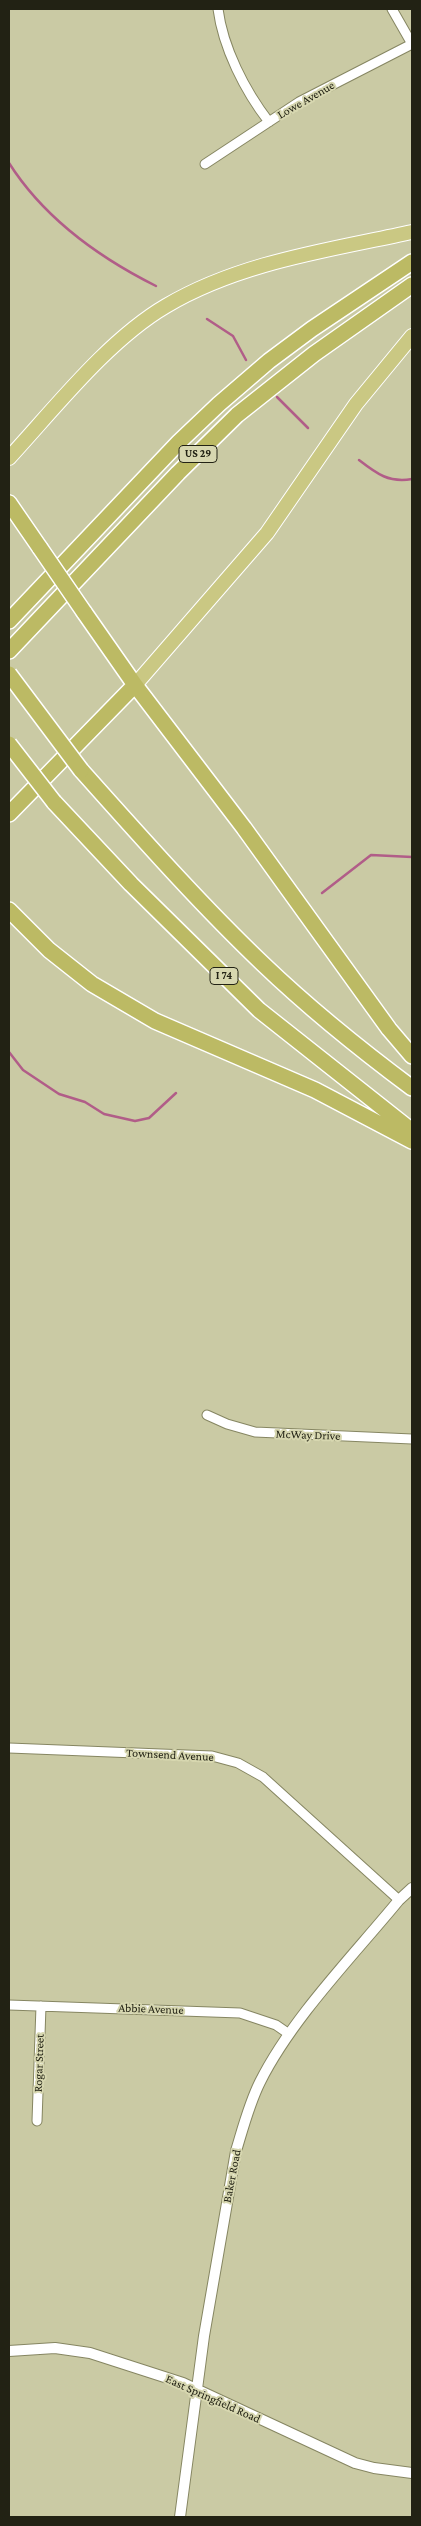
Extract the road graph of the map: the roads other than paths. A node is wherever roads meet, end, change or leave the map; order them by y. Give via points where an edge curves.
1 (218, 9) edge
2 (392, 9) edge
3 (412, 44) edge
4 (270, 122) junction
5 (205, 164) dead end
6 (412, 232) edge
7 (412, 262) edge
8 (412, 285) edge
9 (412, 336) edge
10 (9, 458) edge
11 (9, 503) edge
12 (9, 621) edge
13 (9, 651) edge
14 (9, 674) edge
15 (135, 685) junction
16 (9, 744) edge
17 (9, 814) edge
18 (9, 910) edge
19 (412, 1056) edge
20 (412, 1088) edge
21 (412, 1131) edge
22 (412, 1141) edge
23 (207, 1415) dead end
24 (412, 1439) edge
25 (9, 1748) edge
26 (412, 1888) edge
27 (399, 1900) junction
28 (9, 2005) edge
29 (41, 2006) junction
30 (289, 2034) junction
31 (37, 2121) dead end
32 (9, 2351) edge
33 (196, 2389) junction
34 (412, 2473) edge
35 (180, 2517) edge

1 - 4 street via 220,24 237,66
2 - 3 street
3 - 4 street, Lowe Avenue via 299,102
4 - 5 street, Lowe Avenue
6 - 10 highway via 264,265 214,283 166,306 122,338
7 - 12 highway, US 29 via 312,329 219,404
8 - 13 highway, US 29 via 314,354 237,415
9 - 15 highway via 356,404 267,533
11 - 15 highway, bridge
14 - 20 highway, bridge via 81,770 166,865 263,965 374,1060
15 - 17 highway
15 - 19 highway via 244,828 388,1029
16 - 21 highway, I 74, bridge via 54,802 258,1010
18 - 22 highway via 49,950 92,984 147,1016 315,1090
23 - 24 street, McWay Drive via 255,1432
25 - 27 street, Townsend Avenue via 212,1756 238,1763 263,1777
26 - 27 street, Baker Road
27 - 30 street, Baker Road
28 - 29 street, Abbie Avenue
29 - 30 street, Abbie Avenue via 240,2012 276,2025
29 - 31 street, Rogar Street
30 - 33 street, Baker Road via 259,2084 243,2124
32 - 33 street, East Springfield Road via 55,2348 90,2353
33 - 34 street, East Springfield Road via 355,2463
33 - 35 street, Baker Road

